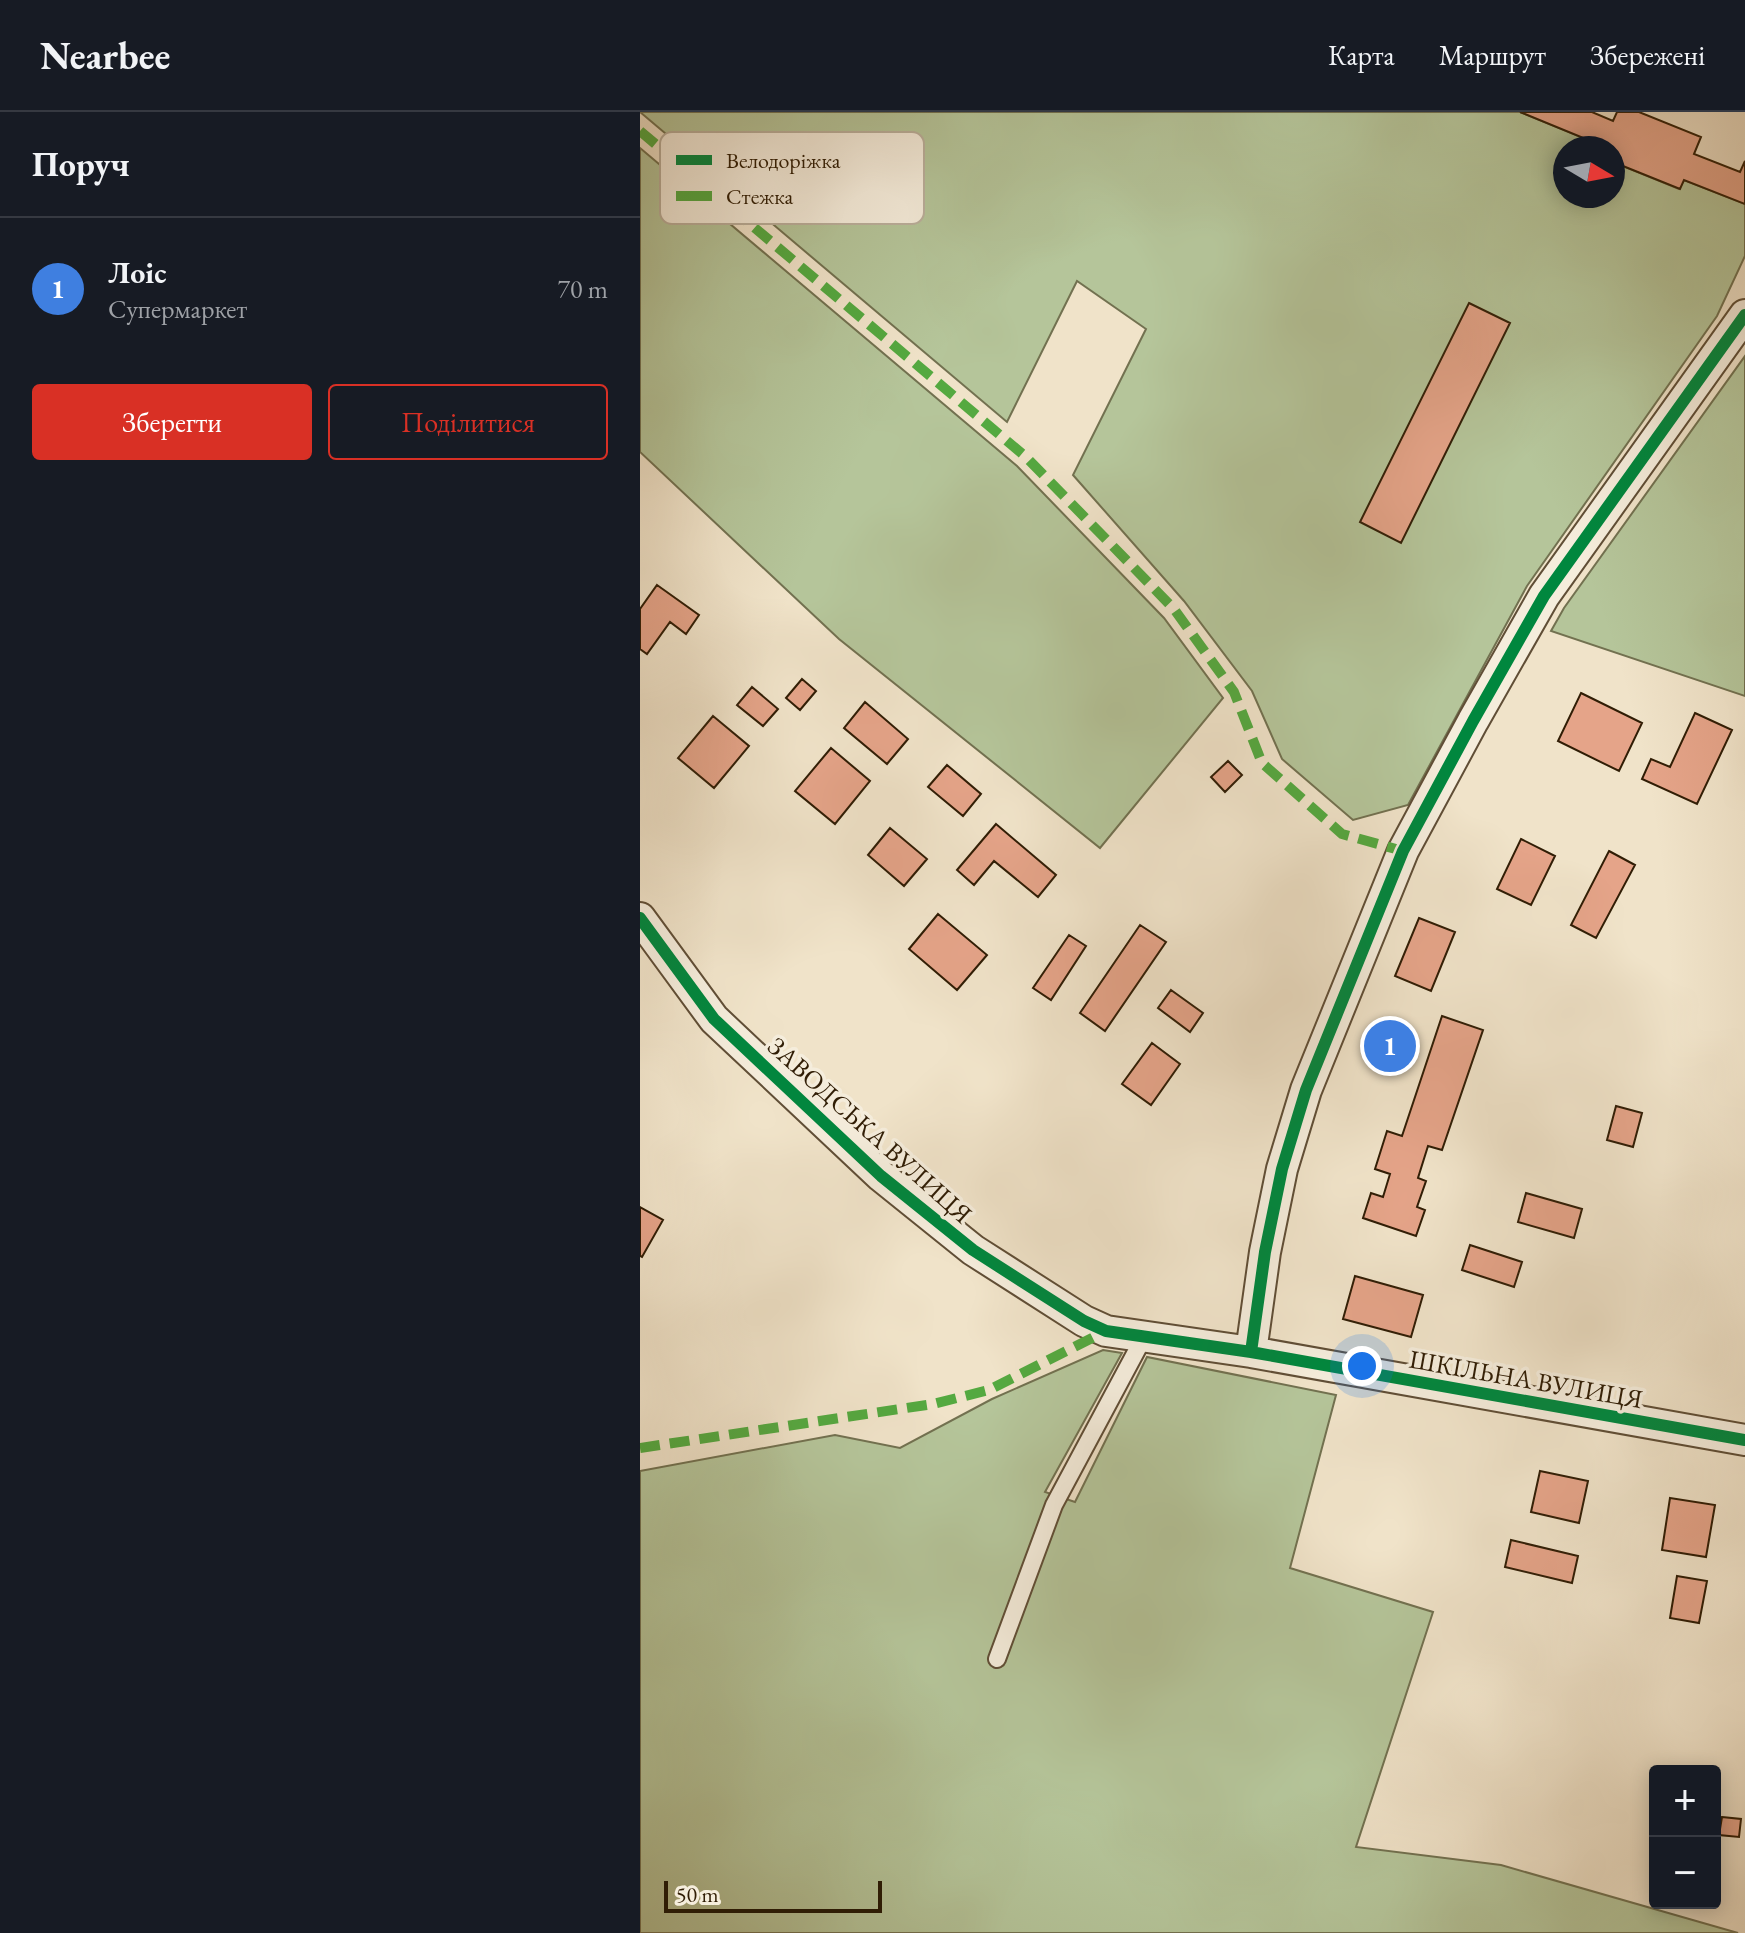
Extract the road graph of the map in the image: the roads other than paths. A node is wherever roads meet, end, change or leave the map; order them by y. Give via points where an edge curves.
1 (1745, 315) edge
2 (640, 918) edge
3 (1145, 1335) junction
4 (1251, 1352) junction
5 (1745, 1440) edge
6 (997, 1659) dead end

1 - 4 street via 1544,596 1403,851 1302,1103 1282,1169
2 - 3 street, ЗАВОДСЬКА ВУЛИЦЯ via 714,1019 881,1176 973,1250 1084,1321 1106,1331
3 - 4 street, ЗАВОДСЬКА ВУЛИЦЯ
3 - 6 lane via 1054,1505
4 - 5 street, ШКІЛЬНА ВУЛИЦЯ

